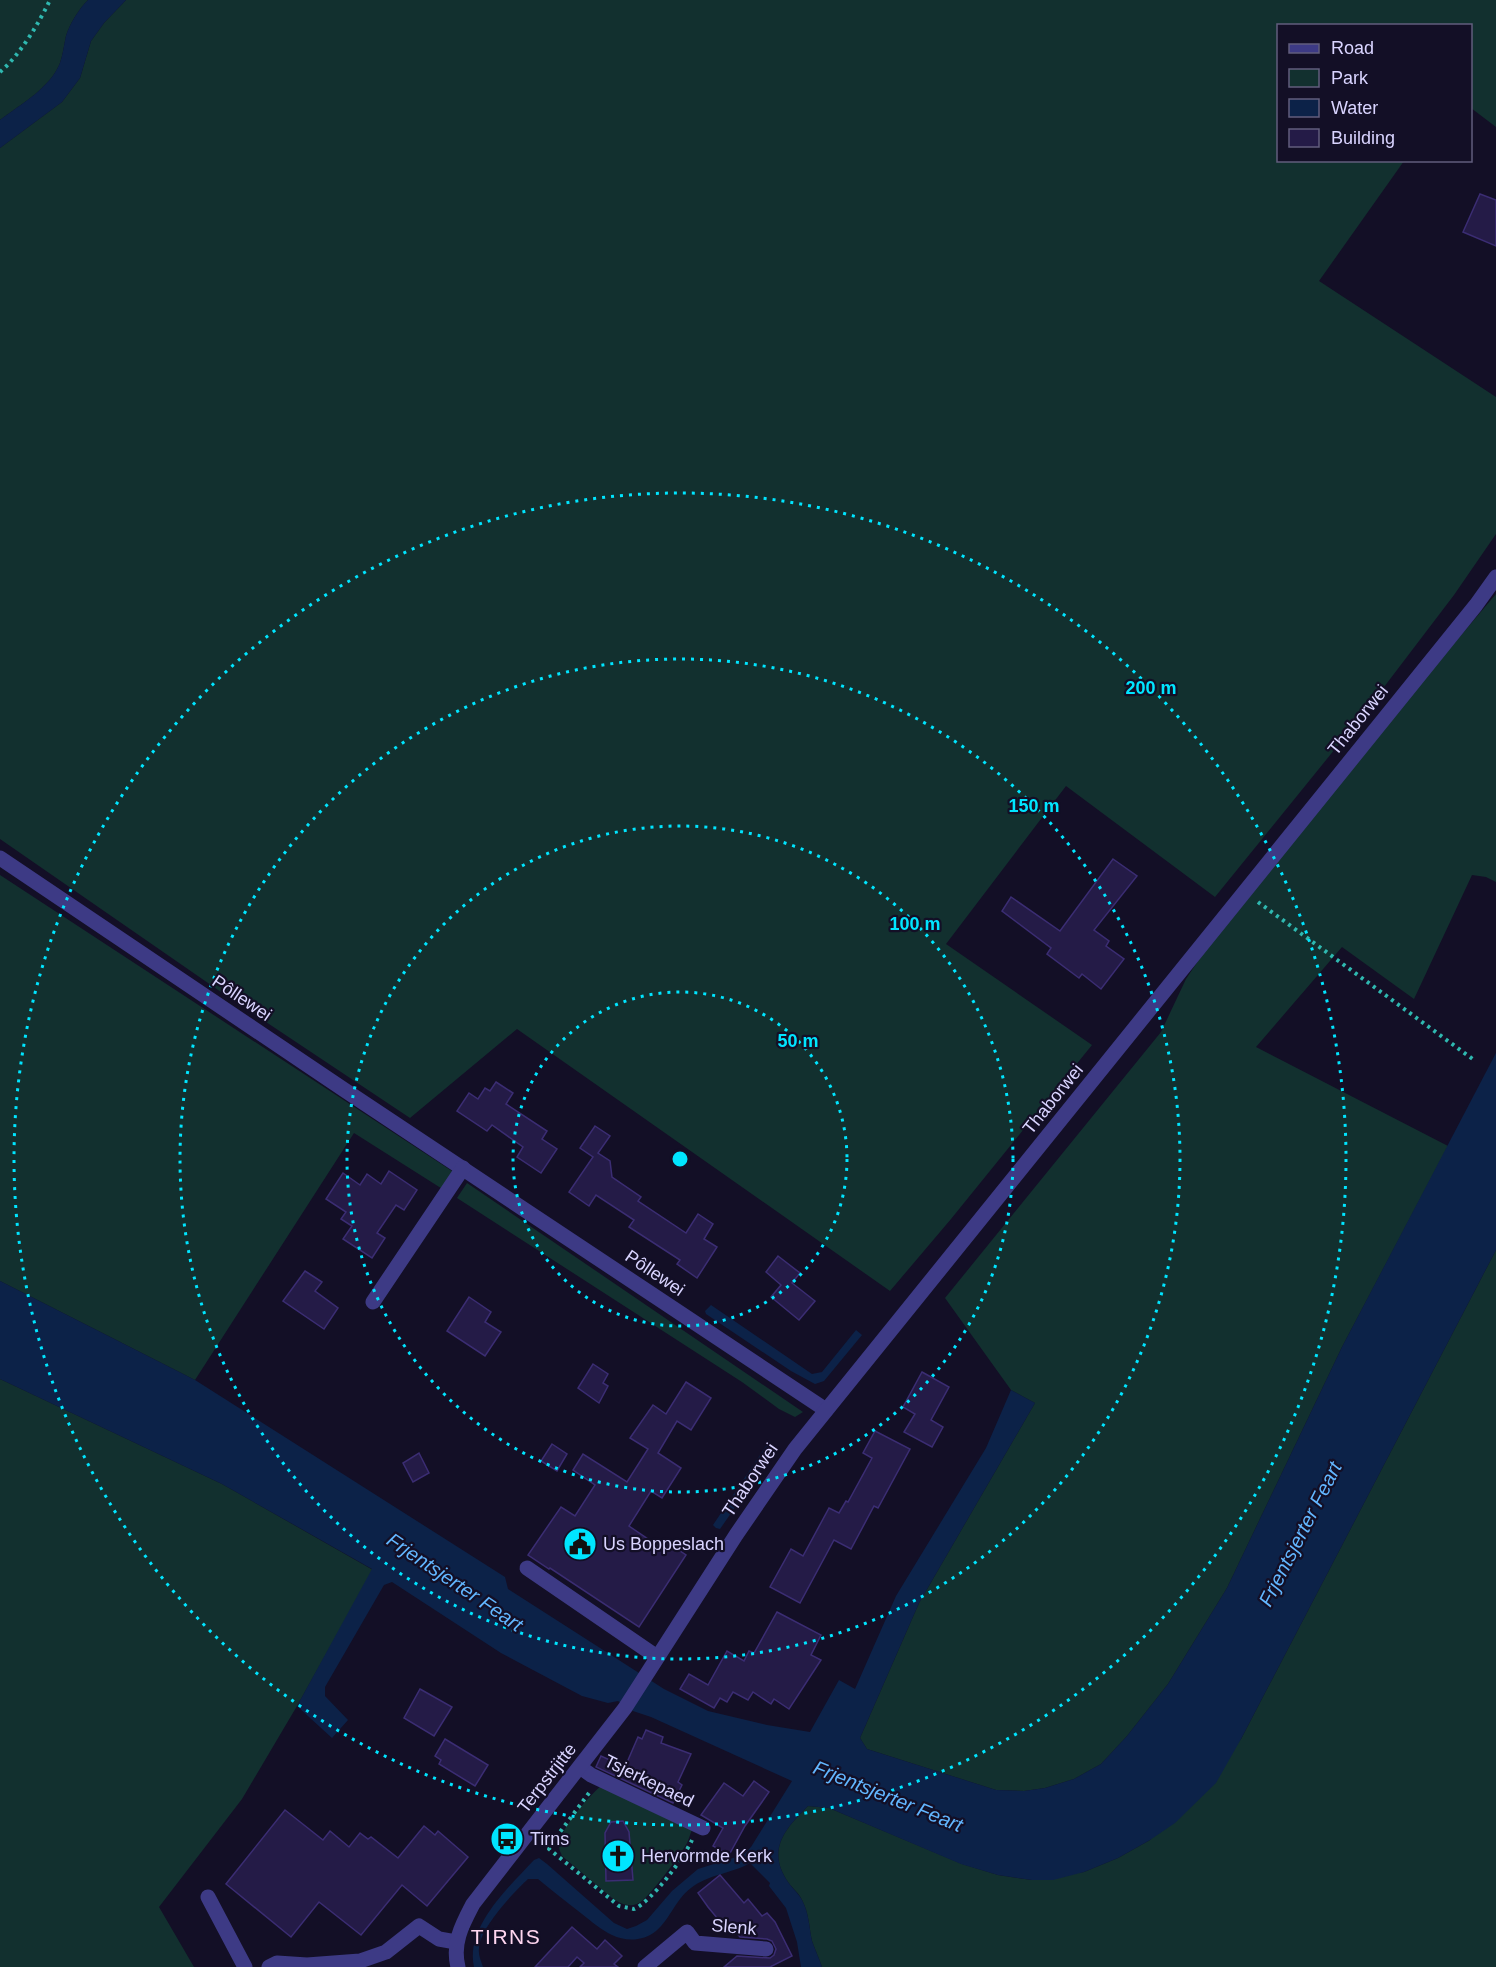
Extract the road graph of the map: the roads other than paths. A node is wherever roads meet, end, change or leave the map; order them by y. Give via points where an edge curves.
1 (1496, 577) edge
2 (0, 858) edge
3 (463, 1168) junction
4 (373, 1302) dead end
5 (826, 1410) junction
6 (527, 1568) dead end
7 (657, 1657) junction
8 (625, 1708) joint
9 (580, 1767) junction
10 (700, 1827) road end
11 (208, 1897) dead end
12 (456, 1942) junction
13 (766, 1949) dead end
14 (245, 1967) edge
15 (269, 1967) edge
16 (458, 1967) edge
17 (645, 1967) edge

1 - 5 street, Thaborwei
2 - 3 street, Pôllewei
3 - 4 street
3 - 5 street, Pôllewei
5 - 7 street, Thaborwei via 736,1535
6 - 7 street
7 - 8 street, Thaborwei
8 - 9 street, Terpstrjitte
9 - 10 street, Tsjerkepaed
9 - 12 street, Terpstrjitte via 474,1904
11 - 14 street
12 - 15 street via 439,1939 419,1926 386,1952 360,1961 277,1963
12 - 16 street, Terpstrjitte
13 - 17 street, Slenk via 695,1943 687,1932

